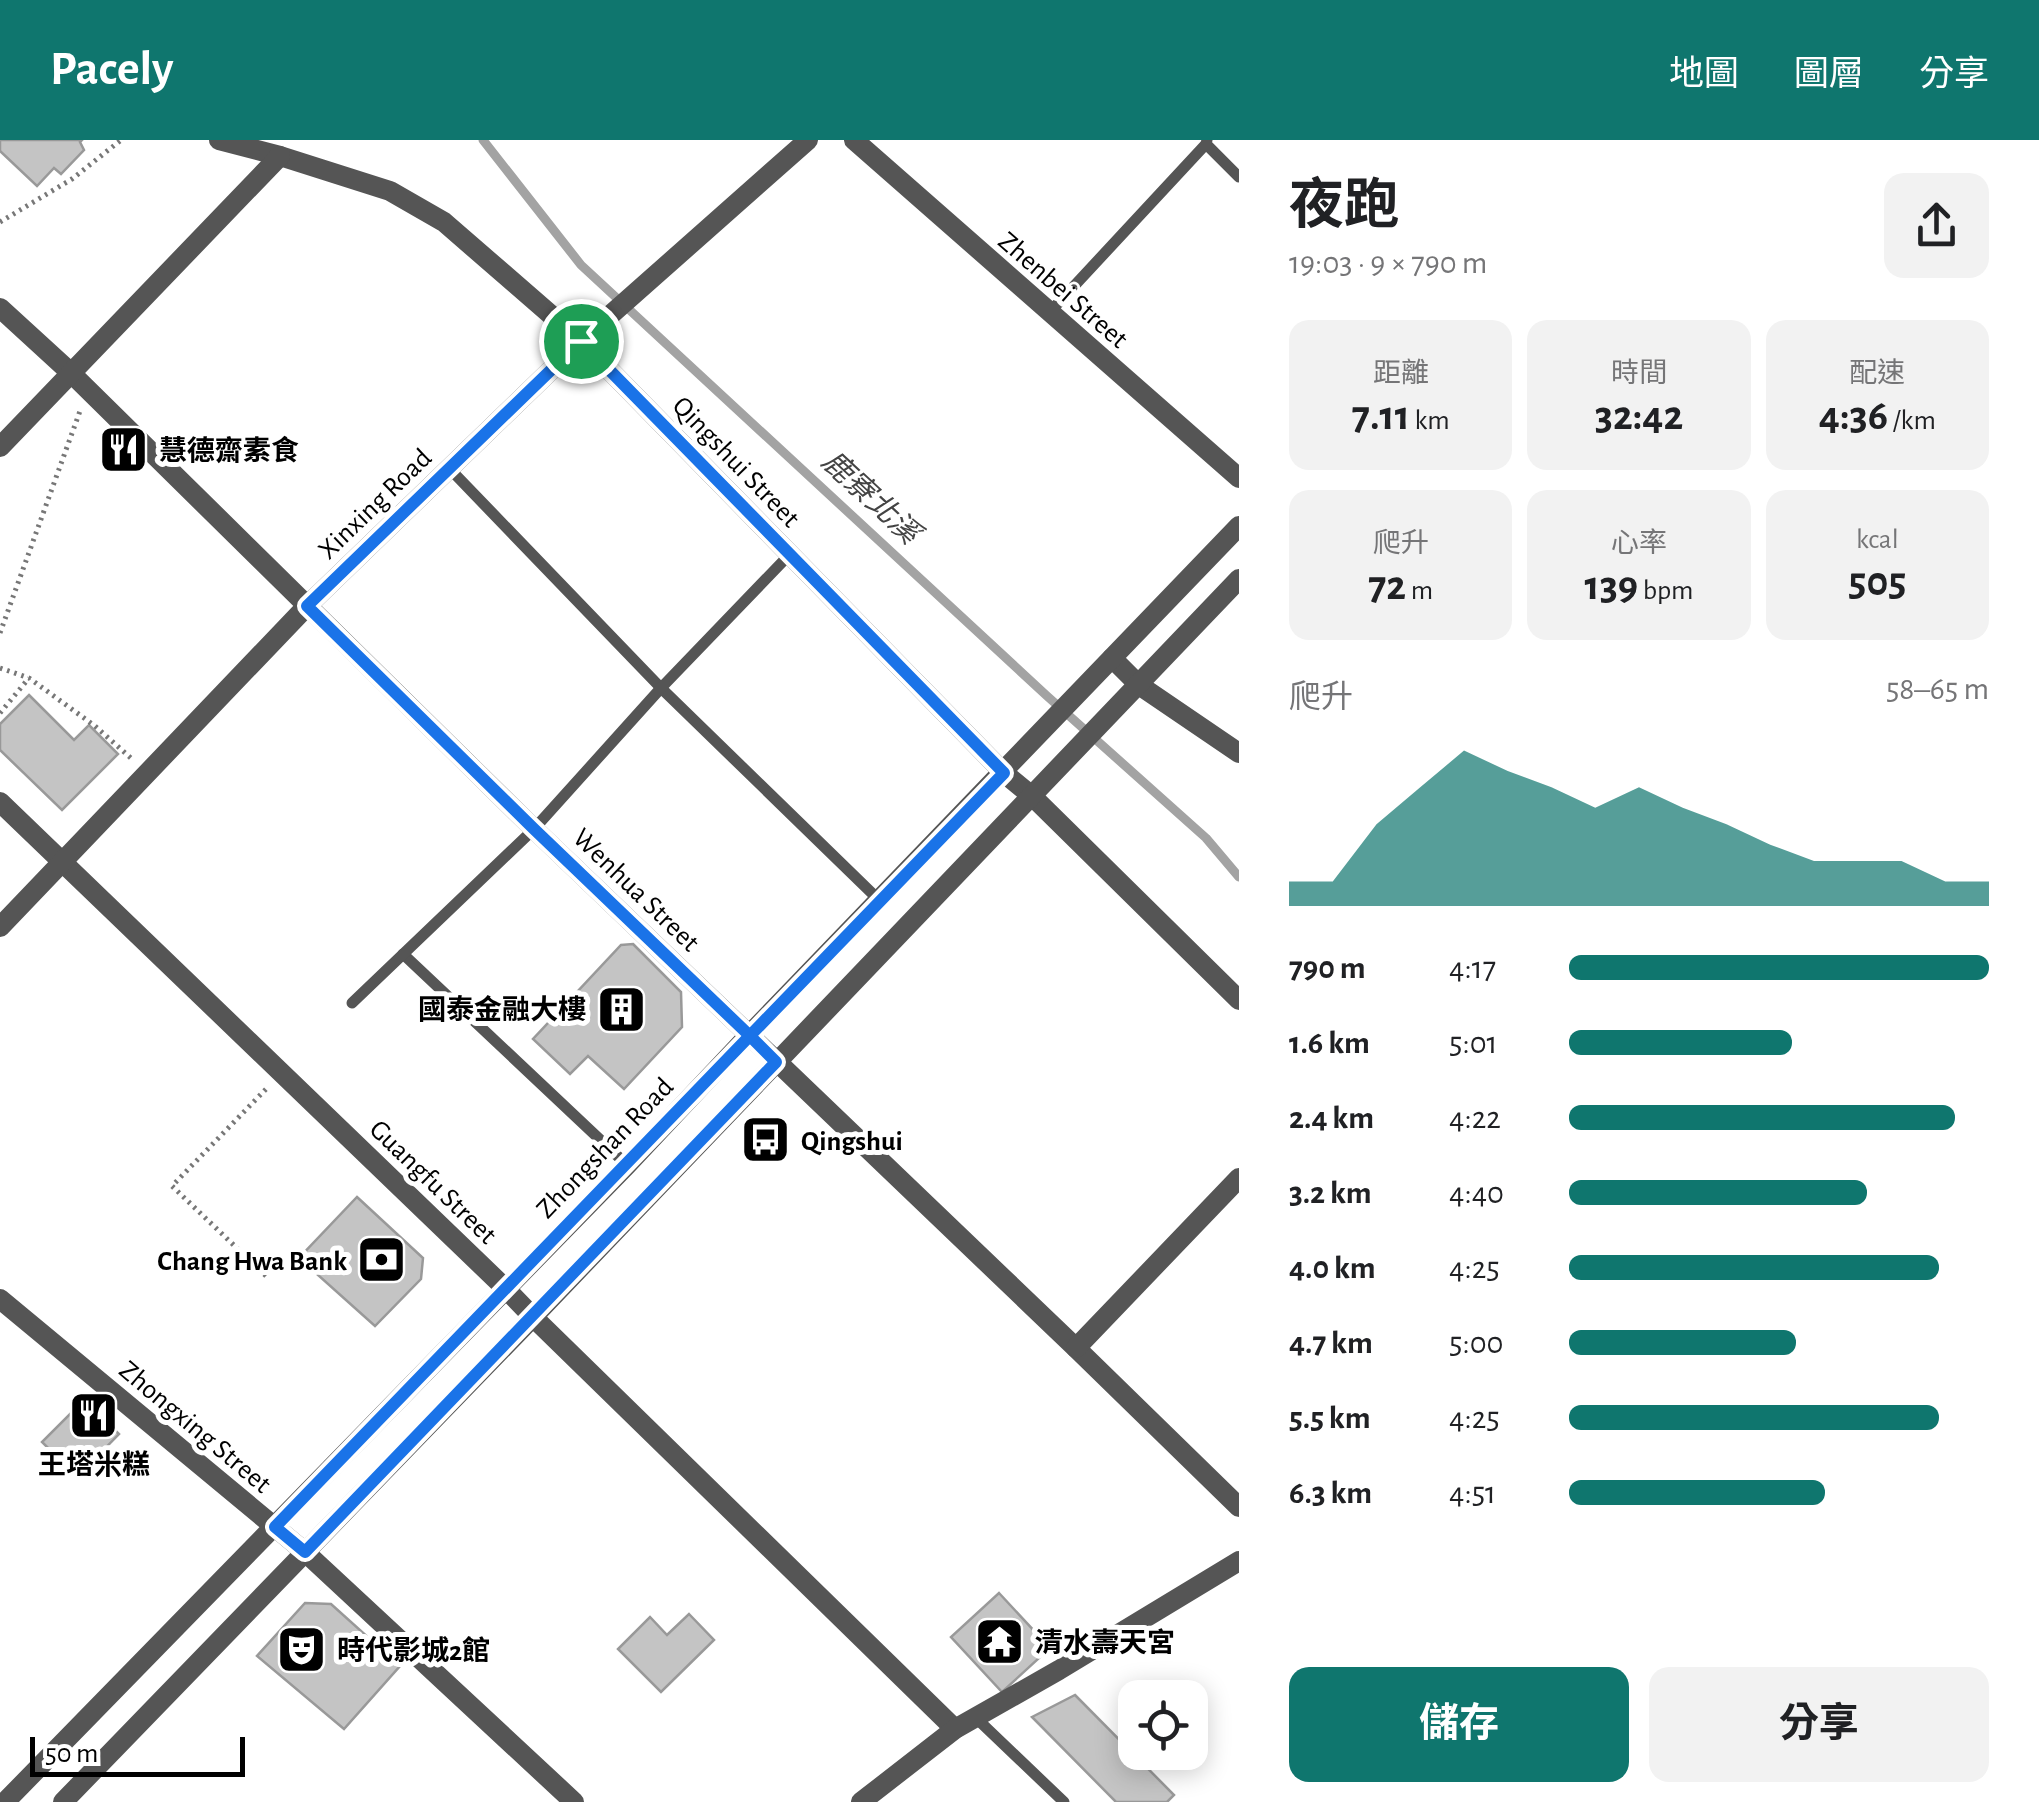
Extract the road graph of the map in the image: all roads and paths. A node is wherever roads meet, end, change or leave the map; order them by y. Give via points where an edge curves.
1 (121, 140) edge
2 (219, 140) edge
3 (808, 140) edge
4 (854, 140) edge
5 (1206, 142) edge
6 (280, 156) junction
7 (1239, 177) edge
8 (0, 222) edge
9 (0, 308) edge
10 (1050, 314) junction
11 (581, 341) junction
12 (70, 372) junction
13 (87, 389) junction
14 (0, 447) edge
15 (449, 468) junction
16 (1239, 478) edge
17 (1239, 526) edge
18 (790, 554) junction
19 (1239, 579) edge
20 (307, 606) junction
21 (0, 633) edge
22 (1112, 658) junction
23 (0, 668) edge
24 (29, 678) junction
25 (1139, 685) junction
26 (661, 688) junction
27 (0, 712) edge
28 (1239, 753) edge
29 (149, 773) junction
30 (1004, 773) junction
31 (1033, 797) junction
32 (0, 802) edge
33 (534, 829) junction
34 (62, 862) junction
35 (880, 901) junction
36 (0, 927) edge
37 (404, 954) junction
38 (1239, 1000) edge
39 (352, 1002) dead end
40 (749, 1035) junction
41 (776, 1062) junction
42 (282, 1073) junction
43 (627, 1165) junction
44 (1239, 1178) edge
45 (266, 1276) dead end
46 (506, 1288) junction
47 (0, 1299) edge
48 (532, 1317) junction
49 (1076, 1348) junction
50 (1239, 1507) edge
51 (275, 1527) junction
52 (305, 1552) junction
53 (1239, 1561) edge
54 (975, 1717) junction
55 (955, 1729) junction
56 (3, 1801) edge
57 (64, 1802) edge
58 (574, 1802) edge
59 (861, 1802) edge
60 (1064, 1802) edge

1 - 8 path
2 - 6 street, Qingshui Street
3 - 11 street, Xinxing Road
4 - 10 street, Zhenbei Street
5 - 7 lane
5 - 10 lane
6 - 11 street, Qingshui Street via 390,191 444,222
6 - 12 street
9 - 12 street, Wenhua Street
10 - 16 street, Zhenbei Street
11 - 15 street, Xinxing Road
11 - 18 street, Qingshui Street
12 - 13 street, Wenhua Street
12 - 14 street
13 - 20 street, Wenhua Street
13 - 21 path
15 - 20 street, Xinxing Road
15 - 26 lane
17 - 22 street, Zhongshan Road
18 - 26 lane
18 - 30 street, Qingshui Street
19 - 25 street
20 - 29 street, Xinxing Road
20 - 33 street, Wenhua Street
22 - 25 street
22 - 30 street, Zhongshan Road
23 - 24 path
24 - 27 path
24 - 29 path
25 - 28 street
25 - 31 street
26 - 33 lane
26 - 35 lane
29 - 34 street, Xinxing Road
30 - 31 street, Qingshui Street
30 - 35 street, Zhongshan Road
31 - 38 street, Qingshui Street
31 - 41 street
32 - 34 street, Guangfu Street
33 - 37 lane
33 - 40 street, Wenhua Street
34 - 36 street, Xinxing Road
34 - 42 street, Guangfu Street
35 - 40 street, Zhongshan Road
37 - 39 lane
37 - 43 lane
40 - 41 street, Wenhua Street
40 - 43 street, Zhongshan Road
41 - 48 street
41 - 49 street, Wenhua Street
42 - 45 path via 172,1186
42 - 46 street, Guangfu Street
43 - 46 street, Zhongshan Road
44 - 49 street
46 - 48 street, Guangfu Street
46 - 51 street, Zhongshan Road
47 - 51 street, Zhongxing Street
48 - 52 street
48 - 55 street, Guangfu Street
49 - 50 street, Wenhua Street
51 - 52 street, Zhongxing Street
51 - 56 street, Zhongshan Road
52 - 57 street
52 - 58 street, Zhongxing Street
53 - 54 street
54 - 55 street
54 - 60 lane
55 - 59 street

